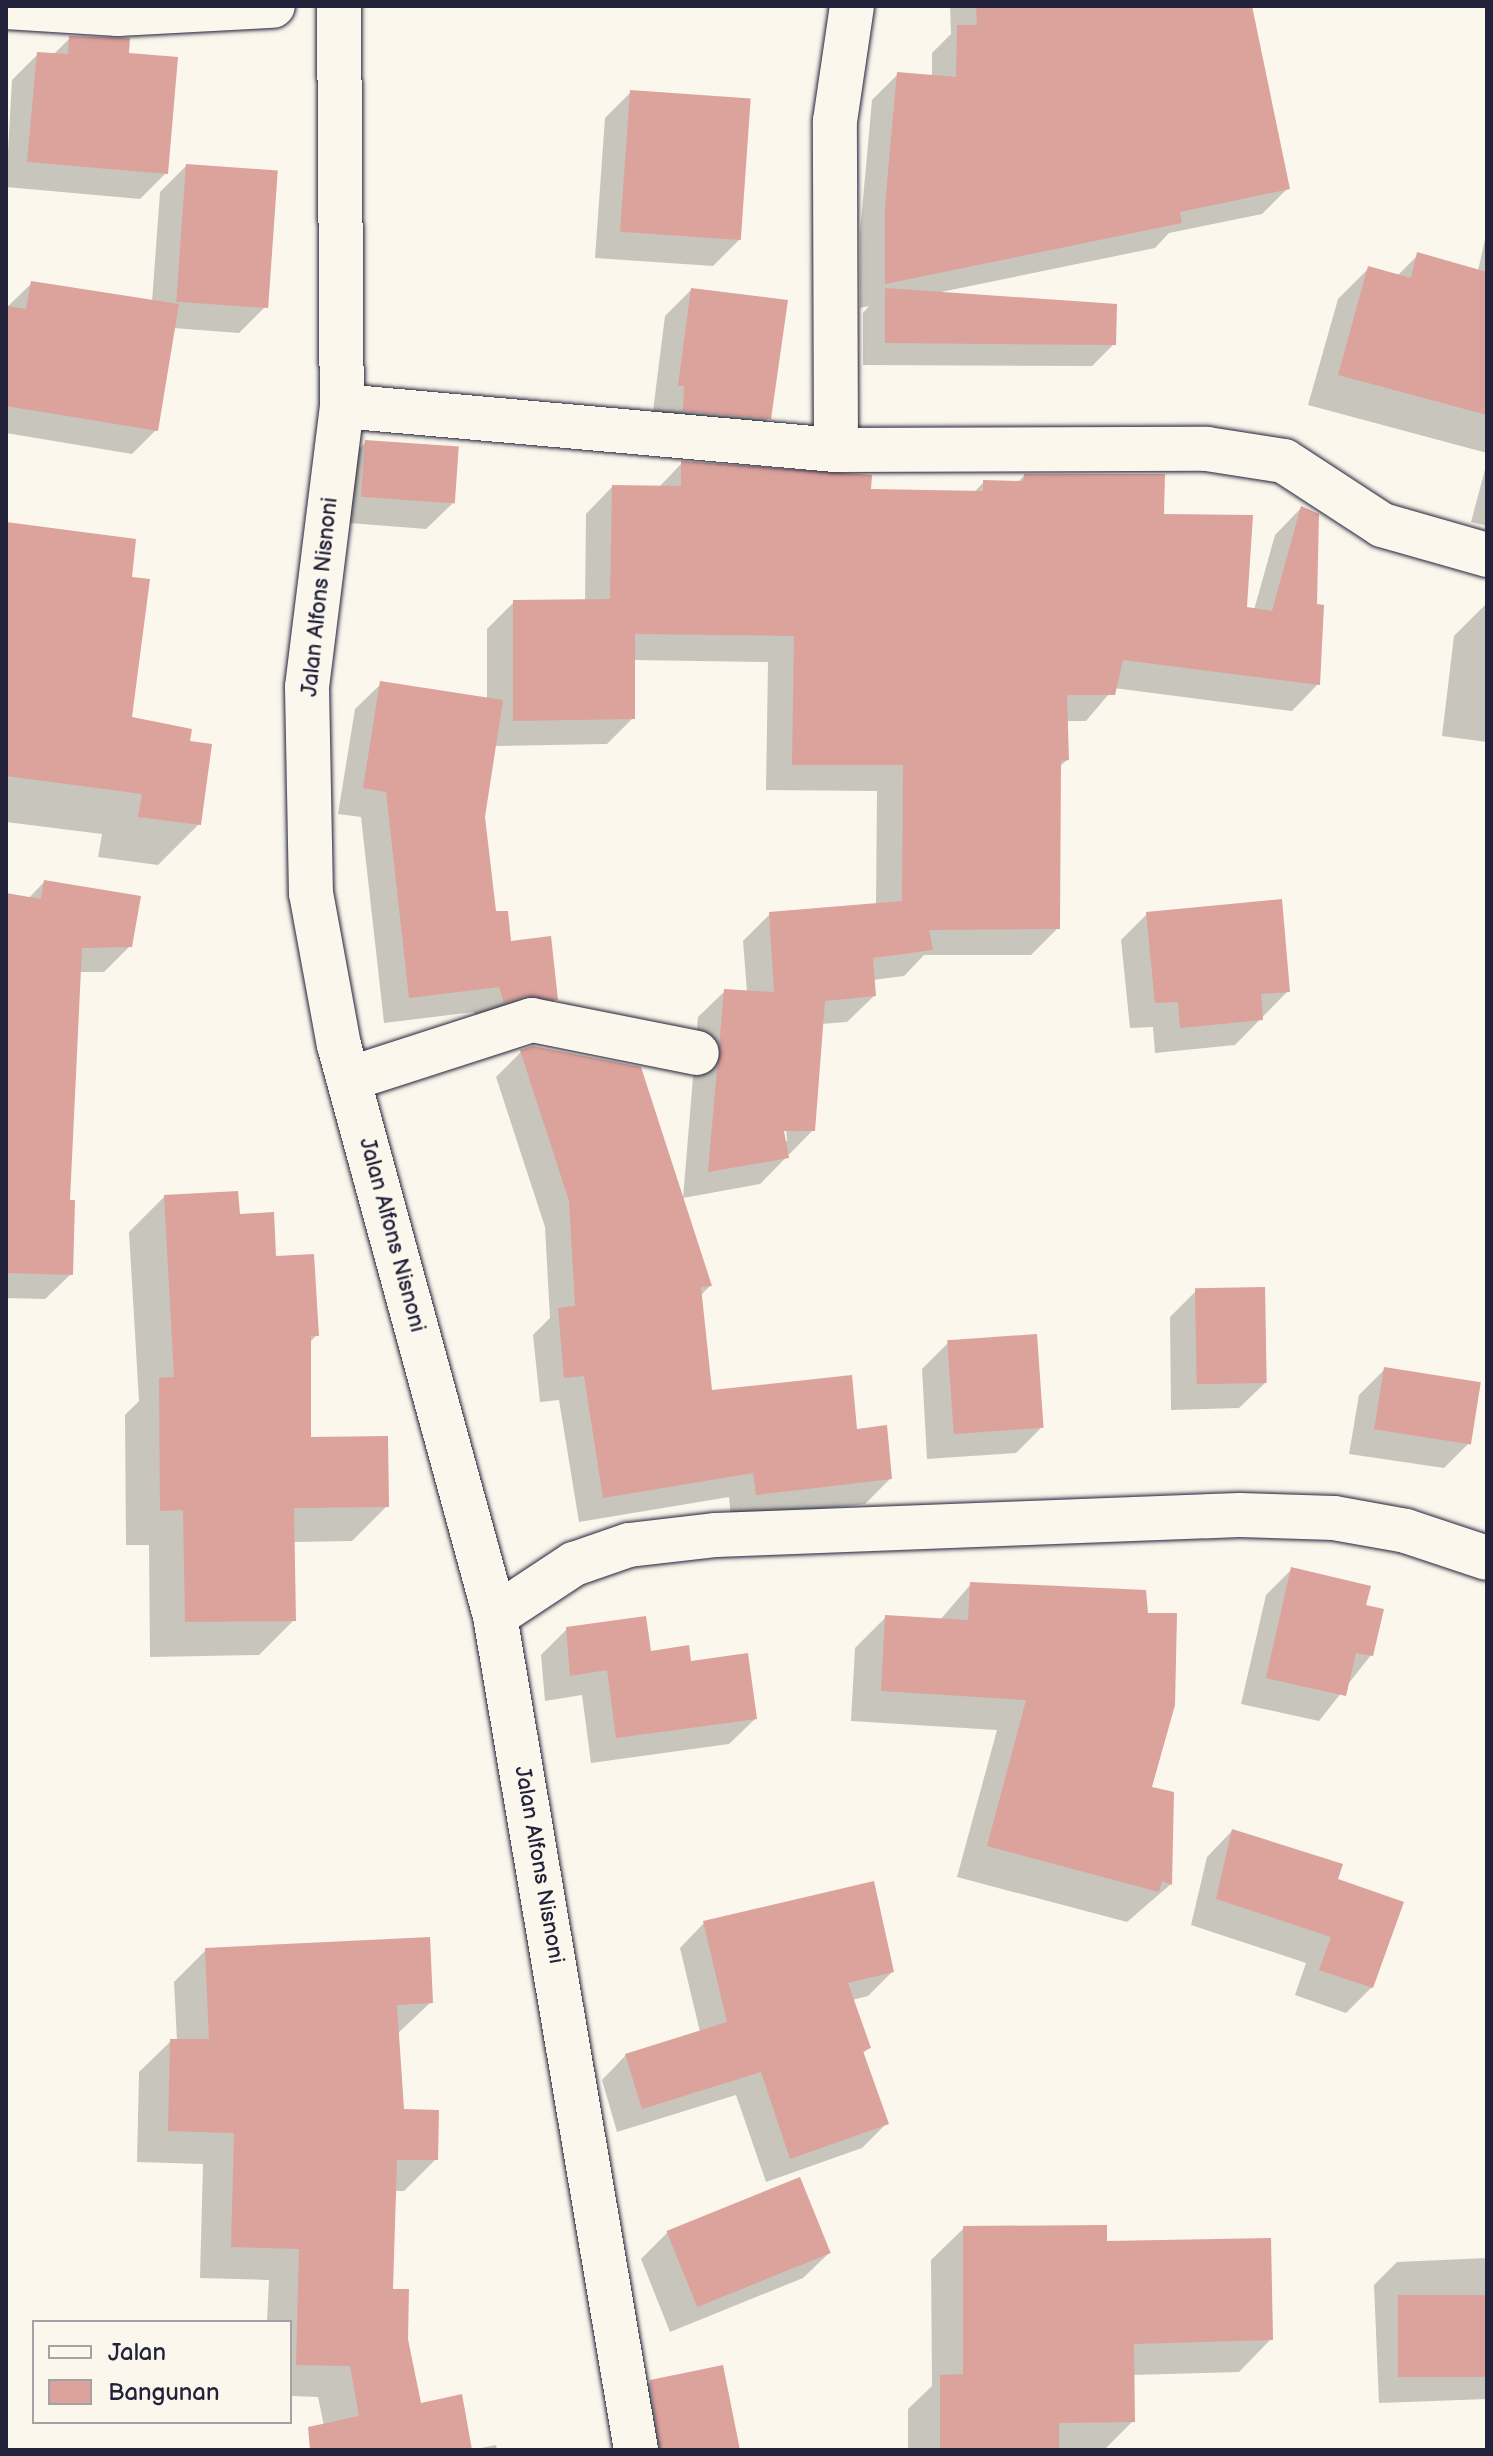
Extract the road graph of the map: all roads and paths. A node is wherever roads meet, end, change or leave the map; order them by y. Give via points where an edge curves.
1 (273, 6) edge
2 (339, 6) edge
3 (852, 6) edge
4 (6, 7) edge
5 (342, 406) junction
6 (836, 450) junction
7 (1487, 555) edge
8 (697, 1053) dead end
9 (349, 1079) junction
10 (1487, 1558) edge
11 (495, 1616) junction
12 (636, 2450) edge

1 - 4 street via 118,14
2 - 5 street, Jalan Alfons Nisnoni
3 - 6 street via 835,121
5 - 6 street
5 - 9 street, Jalan Alfons Nisnoni via 307,687 311,893
6 - 7 street via 1207,449 1284,461 1382,525
8 - 9 street via 532,1020
9 - 11 street, Jalan Alfons Nisnoni
10 - 11 street via 1363,1523 1256,1515 716,1535 629,1545 574,1564
11 - 12 street, Jalan Alfons Nisnoni

